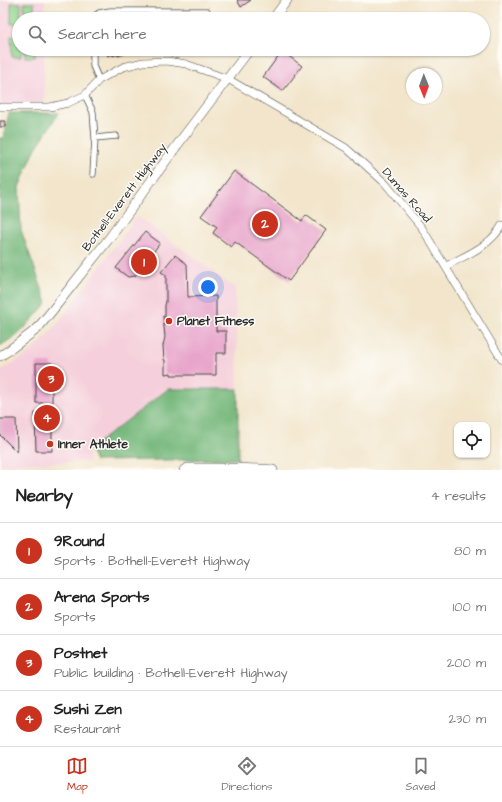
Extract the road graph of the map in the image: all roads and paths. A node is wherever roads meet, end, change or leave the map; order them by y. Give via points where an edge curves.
1 (287, 0) edge
2 (207, 11) dead end
3 (104, 12) edge
4 (278, 12) edge
5 (93, 56) edge
6 (245, 56) edge
7 (228, 79) junction
8 (99, 80) junction
9 (85, 95) junction
10 (0, 107) edge
11 (116, 136) dead end
12 (95, 138) junction
13 (93, 174) dead end
14 (502, 225) edge
15 (446, 266) junction
16 (4, 354) edge
17 (502, 360) edge
18 (0, 363) edge
19 (184, 470) edge
20 (273, 470) edge

1 - 4 main road
2 - 3 street
5 - 8 street via 93,66
6 - 7 main road, Bothell-Everett Highway
7 - 8 street, Dumas Road via 186,64 167,61 143,62 123,67
7 - 15 street, Dumas Road via 346,148 385,183 422,228
7 - 16 main road, Bothell-Everett Highway via 55,307 37,329
8 - 9 street, Dumas Road
9 - 10 street via 68,103 50,107
9 - 12 street via 93,112
11 - 12 street
12 - 13 street
14 - 15 street via 487,243
15 - 17 street, Dumas Road
16 - 18 main road, Bothell-Everett Highway
19 - 20 main road

